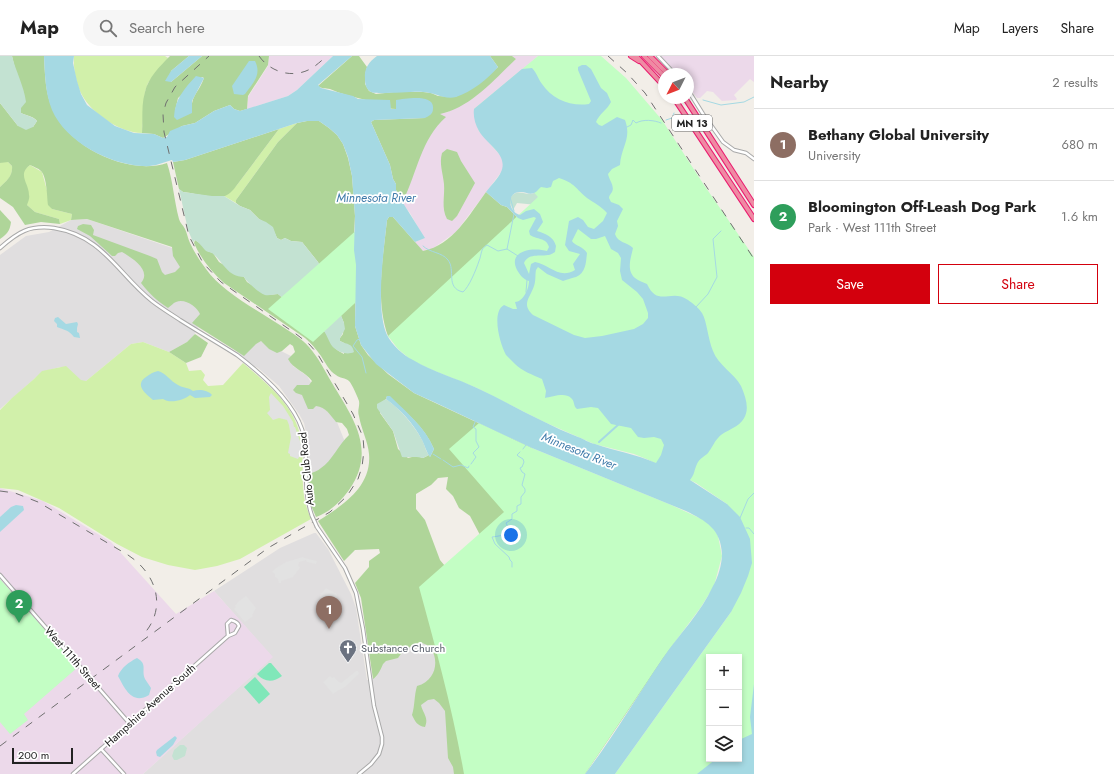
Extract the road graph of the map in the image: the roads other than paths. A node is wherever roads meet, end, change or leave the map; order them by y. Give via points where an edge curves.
1 (631, 56) edge
2 (636, 56) edge
3 (644, 56) edge
4 (650, 56) edge
5 (658, 56) edge
6 (646, 66) junction
7 (662, 68) edge
8 (669, 68) edge
9 (658, 70) edge
10 (658, 79) edge
11 (694, 100) edge
12 (678, 104) edge
13 (686, 104) edge
14 (689, 104) edge
15 (703, 127) junction
16 (754, 159) edge
17 (754, 205) edge
18 (748, 209) junction
19 (754, 215) edge
20 (754, 219) edge
21 (0, 248) edge
22 (0, 575) edge
23 (228, 636) junction
24 (130, 724) junction
25 (101, 749) junction
26 (73, 774) edge
27 (124, 774) edge
28 (359, 774) edge

1 - 6 highway
2 - 6 highway
3 - 9 highway
4 - 7 highway
5 - 8 street
6 - 10 highway
11 - 16 street via 723,142
12 - 18 highway, MN 13
13 - 15 highway, MN 13
14 - 15 highway
15 - 17 highway, MN 13
18 - 19 highway, MN 13
18 - 20 highway
21 - 28 street, Auto Club Road, bridge via 16,234 27,229 42,227 66,230 81,236 95,245 150,299 260,374 296,414 304,436 306,494 312,516 356,592 374,706 382,737 381,748 376,758
22 - 24 street, West 111th Street
23 - 23 street, Hampshire Avenue South via 238,629 235,621 230,620 227,624
23 - 24 street, Hampshire Avenue South
24 - 25 street, Hampshire Avenue South
25 - 26 street, Hampshire Avenue South
25 - 27 street

